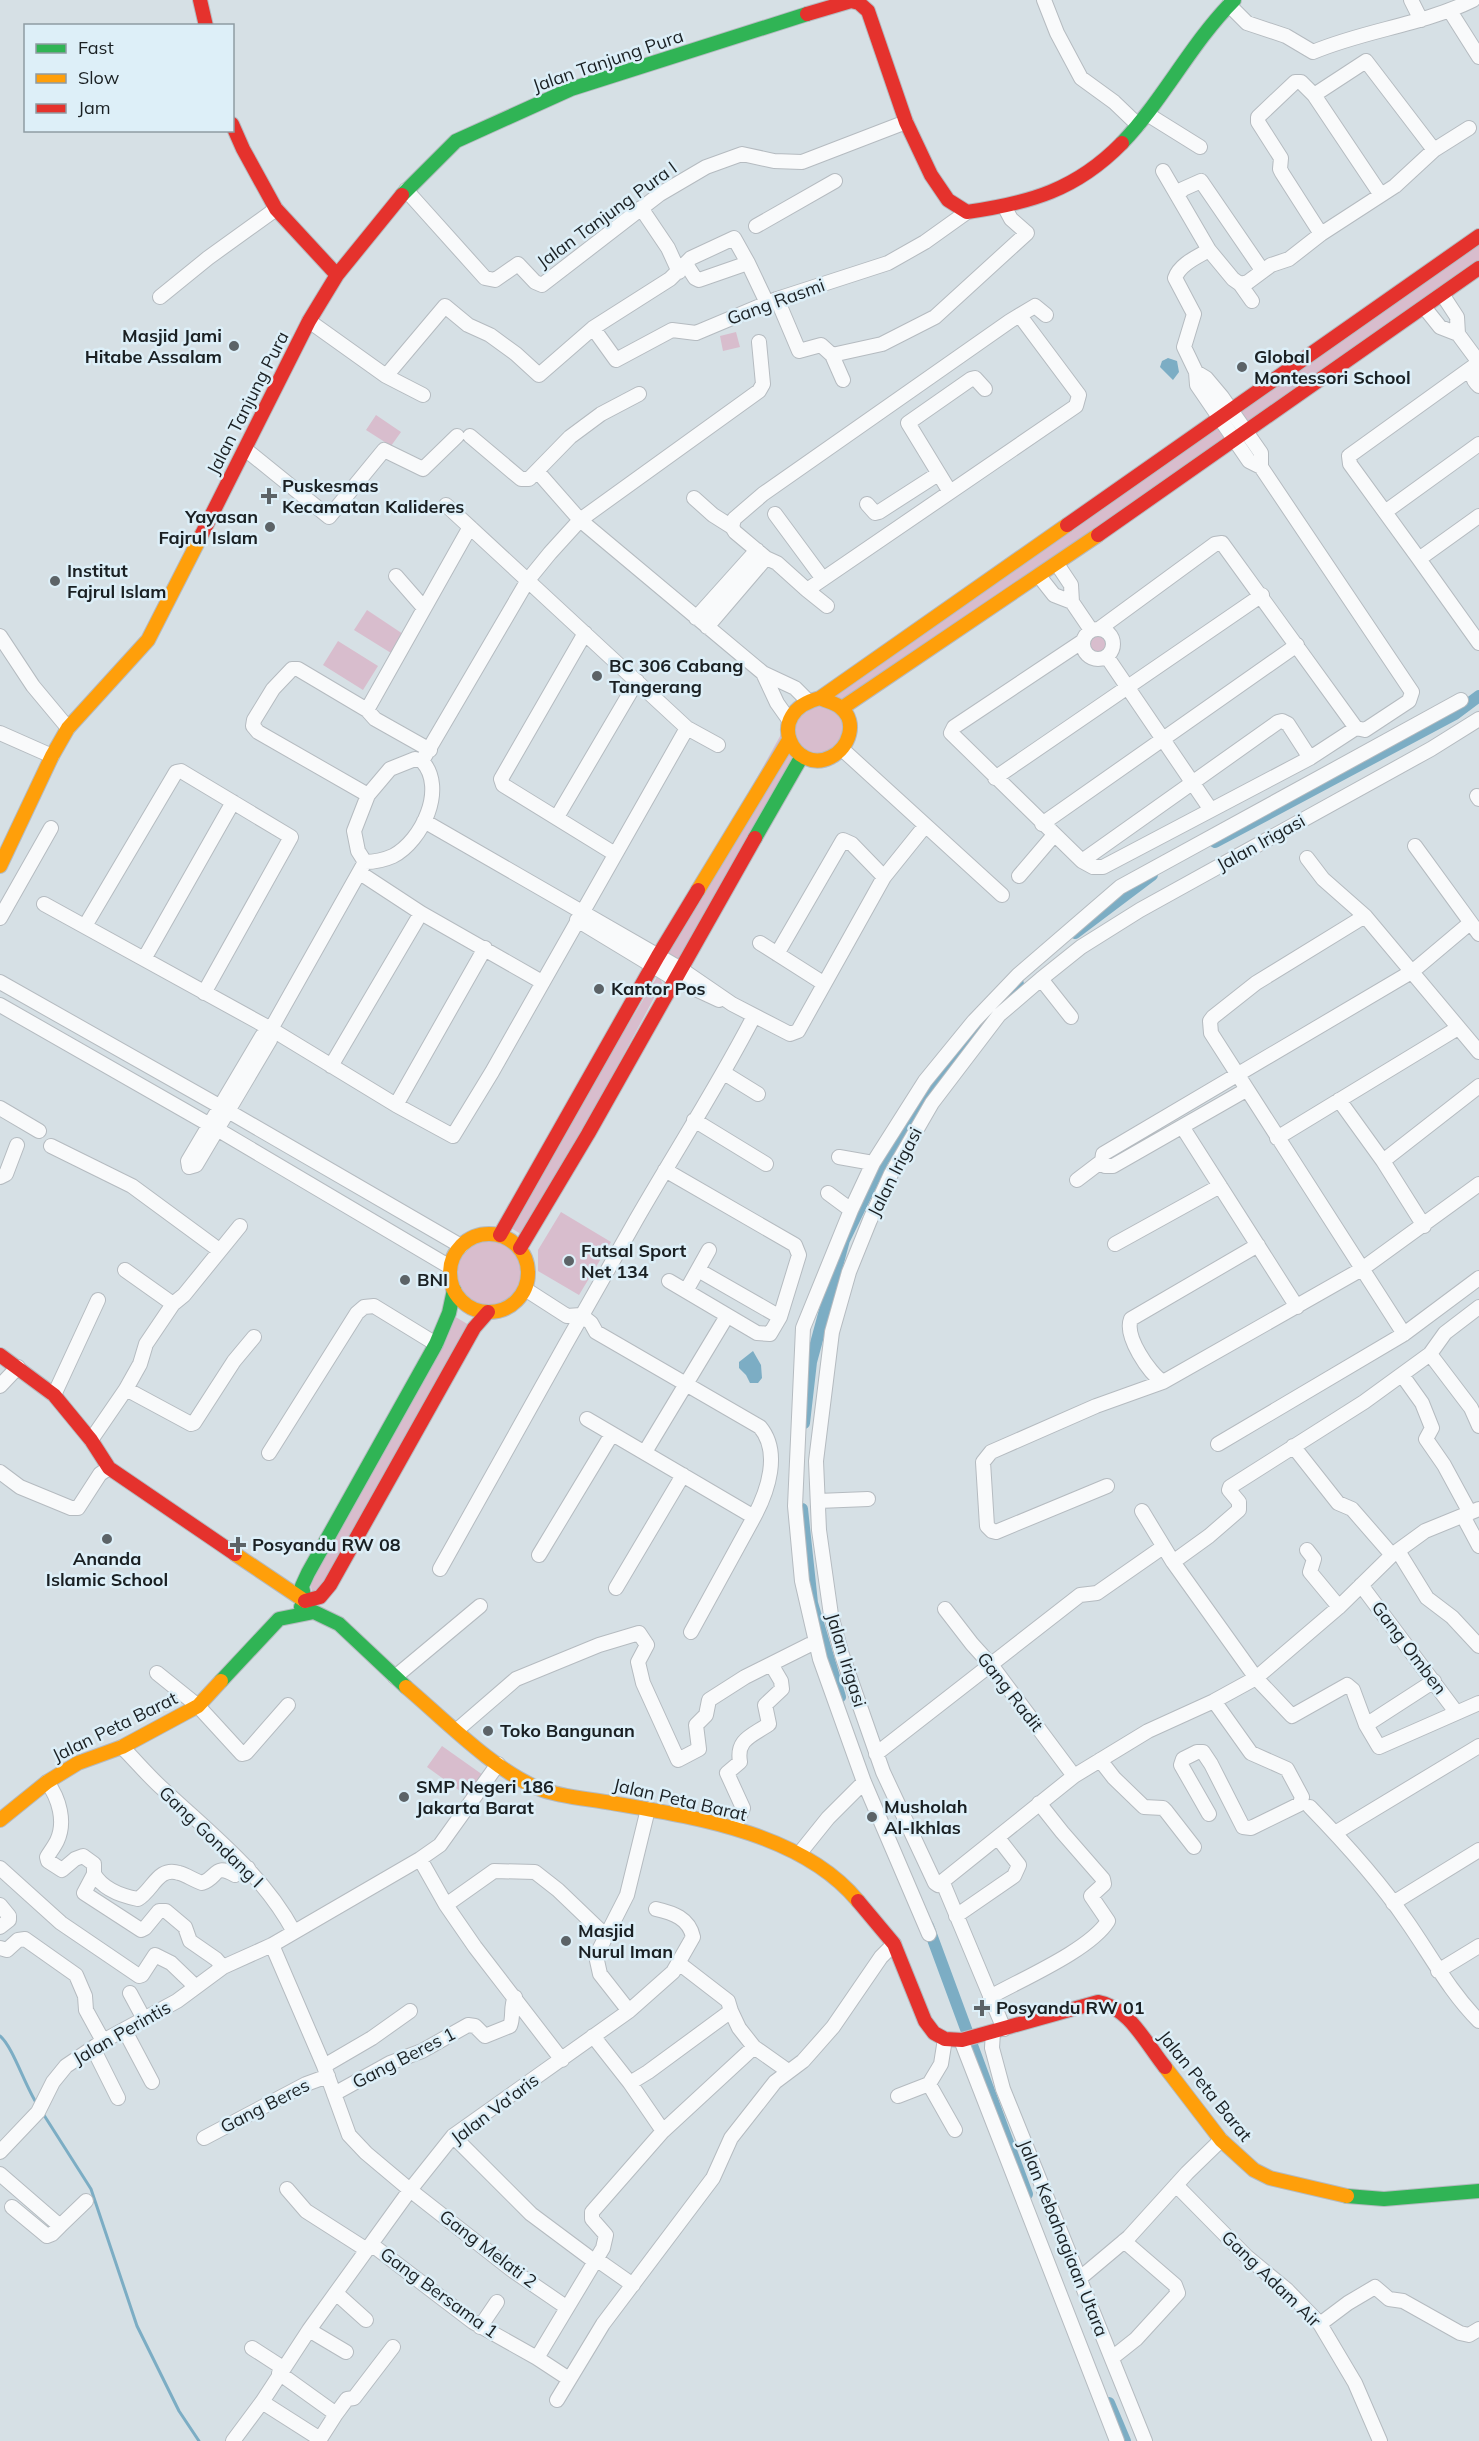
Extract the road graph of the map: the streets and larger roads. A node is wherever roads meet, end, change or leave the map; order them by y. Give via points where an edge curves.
1 (200, 0) edge
2 (1044, 0) edge
3 (1411, 0) edge
4 (1473, 0) edge
5 (1231, 3) edge
6 (1450, 11) junction
7 (1421, 20) junction
8 (206, 24) edge
9 (1479, 57) edge
10 (1314, 95) junction
11 (1142, 119) junction
12 (906, 122) junction
13 (1469, 128) dead end
14 (234, 129) edge
15 (1200, 147) dead end
16 (1434, 150) junction
17 (1163, 171) dead end
18 (835, 181) dead end
19 (406, 190) junction
20 (1178, 195) junction
21 (1381, 195) junction
22 (1004, 206) junction
23 (641, 208) junction
24 (276, 209) junction
25 (967, 212) junction
26 (756, 226) dead end
27 (1321, 234) junction
28 (1479, 236) edge
29 (1209, 250) junction
30 (748, 263) junction
31 (682, 268) junction
32 (1479, 268) edge
33 (1262, 270) junction
34 (337, 275) junction
35 (1240, 284) junction
36 (1442, 294) junction
37 (160, 297) dead end
38 (772, 301) junction
39 (1252, 301) dead end
40 (1036, 306) dead end
41 (1424, 307) junction
42 (1020, 316) junction
43 (309, 321) junction
44 (593, 328) junction
45 (1458, 334) junction
46 (759, 342) dead end
47 (832, 355) junction
48 (1477, 363) edge
49 (386, 376) junction
50 (843, 380) dead end
51 (1479, 386) edge
52 (985, 389) dead end
53 (639, 394) dead end
54 (423, 395) dead end
55 (1224, 413) junction
56 (1245, 432) junction
57 (1233, 440) junction
58 (1479, 444) edge
59 (245, 449) junction
60 (1261, 467) junction
61 (537, 471) junction
62 (939, 474) junction
63 (950, 492) junction
64 (694, 498) dead end
65 (867, 504) dead end
66 (446, 505) dead end
67 (1385, 512) junction
68 (775, 514) dead end
69 (1479, 516) edge
70 (580, 520) junction
71 (732, 526) junction
72 (470, 527) junction
73 (762, 554) junction
74 (1419, 559) junction
75 (1057, 564) junction
76 (396, 576) dead end
77 (1039, 576) junction
78 (823, 579) junction
79 (528, 580) junction
80 (807, 590) junction
81 (1262, 595) junction
82 (1072, 602) junction
83 (827, 606) dead end
84 (424, 608) junction
85 (702, 622) junction
86 (585, 633) junction
87 (1091, 633) junction
88 (0, 636) edge
89 (1479, 643) edge
90 (1297, 645) junction
91 (1107, 657) junction
92 (762, 673) junction
93 (637, 681) junction
94 (1128, 688) junction
95 (813, 699) junction
96 (842, 708) junction
97 (367, 710) junction
98 (1477, 718) edge
99 (789, 720) junction
100 (68, 728) junction
101 (687, 728) junction
102 (1356, 728) junction
103 (0, 733) edge
104 (1163, 739) junction
105 (789, 740) junction
106 (718, 746) dead end
107 (843, 750) junction
108 (426, 755) junction
109 (52, 756) junction
110 (802, 756) junction
111 (1310, 758) junction
112 (995, 778) junction
113 (1194, 782) junction
114 (368, 795) junction
115 (233, 802) junction
116 (1211, 810) junction
117 (557, 817) junction
118 (424, 821) junction
119 (1042, 824) junction
120 (926, 826) junction
121 (51, 828) dead end
122 (1054, 835) junction
123 (1415, 846) dead end
124 (615, 854) junction
125 (1307, 858) dead end
126 (1082, 861) junction
127 (0, 866) edge
128 (362, 868) junction
129 (1019, 876) dead end
130 (884, 878) junction
131 (1002, 895) dead end
132 (44, 904) dead end
133 (421, 913) junction
134 (576, 914) junction
135 (1365, 915) junction
136 (0, 918) edge
137 (85, 926) junction
138 (1474, 928) edge
139 (760, 943) dead end
140 (485, 948) junction
141 (777, 954) junction
142 (144, 959) junction
143 (655, 961) junction
144 (1413, 971) junction
145 (679, 975) junction
146 (1041, 979) junction
147 (0, 982) edge
148 (542, 982) junction
149 (823, 983) junction
150 (204, 993) junction
151 (0, 1005) edge
152 (1066, 1013) dead end
153 (754, 1016) junction
154 (981, 1026) junction
155 (1458, 1028) junction
156 (271, 1029) junction
157 (1479, 1052) edge
158 (331, 1066) junction
159 (724, 1073) junction
160 (1236, 1074) junction
161 (1479, 1086) edge
162 (1246, 1090) junction
163 (758, 1094) dead end
164 (1339, 1100) junction
165 (396, 1105) junction
166 (0, 1108) edge
167 (225, 1109) junction
168 (694, 1120) junction
169 (213, 1127) junction
170 (1183, 1128) junction
171 (39, 1131) dead end
172 (1277, 1138) junction
173 (17, 1145) dead end
174 (51, 1146) dead end
175 (839, 1158) dead end
176 (1102, 1161) junction
177 (1383, 1161) junction
178 (766, 1164) dead end
179 (873, 1164) junction
180 (665, 1170) junction
181 (0, 1177) edge
182 (1077, 1180) dead end
183 (1479, 1184) edge
184 (1220, 1186) junction
185 (828, 1193) dead end
186 (851, 1210) junction
187 (240, 1226) dead end
188 (1424, 1226) junction
189 (500, 1235) junction
190 (1114, 1244) dead end
191 (1258, 1245) junction
192 (461, 1246) junction
193 (520, 1248) junction
194 (219, 1250) junction
195 (709, 1250) dead end
196 (450, 1267) junction
197 (1362, 1269) junction
198 (125, 1270) dead end
199 (698, 1270) junction
200 (1479, 1278) edge
201 (669, 1281) dead end
202 (525, 1289) junction
203 (454, 1290) junction
204 (686, 1291) junction
205 (98, 1300) dead end
206 (173, 1304) junction
207 (1298, 1307) junction
208 (1479, 1307) edge
209 (488, 1312) junction
210 (727, 1316) junction
211 (780, 1317) junction
212 (574, 1319) junction
213 (1404, 1334) junction
214 (254, 1337) dead end
215 (436, 1344) junction
216 (1430, 1354) junction
217 (0, 1355) edge
218 (18, 1367) junction
219 (1402, 1375) junction
220 (1163, 1382) junction
221 (686, 1384) junction
222 (0, 1386) edge
223 (126, 1389) junction
224 (54, 1395) junction
225 (1475, 1406) edge
226 (587, 1419) dead end
227 (1479, 1426) edge
228 (612, 1434) junction
229 (91, 1440) junction
230 (1218, 1444) dead end
231 (1293, 1446) junction
232 (645, 1452) junction
233 (269, 1453) dead end
234 (109, 1468) junction
235 (0, 1472) edge
236 (683, 1476) junction
237 (1107, 1486) dead end
238 (868, 1499) dead end
239 (818, 1501) junction
240 (1142, 1511) dead end
241 (1470, 1513) edge
242 (754, 1517) junction
243 (338, 1519) junction
244 (360, 1531) junction
245 (1479, 1546) edge
246 (1163, 1547) junction
247 (1307, 1550) dead end
248 (1395, 1553) junction
249 (539, 1555) dead end
250 (1173, 1562) junction
251 (440, 1569) dead end
252 (1361, 1585) junction
253 (616, 1588) dead end
254 (305, 1601) junction
255 (480, 1606) dead end
256 (1339, 1606) junction
257 (945, 1609) dead end
258 (297, 1615) junction
259 (691, 1632) dead end
260 (816, 1644) junction
261 (1479, 1646) edge
262 (771, 1664) junction
263 (992, 1666) junction
264 (156, 1673) dead end
265 (395, 1677) junction
266 (1256, 1678) junction
267 (1434, 1681) junction
268 (1214, 1701) junction
269 (1479, 1703) edge
270 (288, 1705) dead end
271 (198, 1706) junction
272 (1456, 1712) junction
273 (1366, 1725) junction
274 (457, 1730) junction
275 (1479, 1746) edge
276 (122, 1747) junction
277 (876, 1754) junction
278 (1100, 1760) junction
279 (498, 1764) junction
280 (1074, 1776) junction
281 (47, 1782) junction
282 (864, 1782) junction
283 (1039, 1803) junction
284 (1310, 1807) dead end
285 (648, 1809) junction
286 (1209, 1814) dead end
287 (0, 1820) edge
288 (735, 1828) junction
289 (1335, 1833) junction
290 (998, 1838) junction
291 (1194, 1847) dead end
292 (1479, 1850) edge
293 (799, 1854) junction
294 (420, 1859) junction
295 (0, 1868) edge
296 (248, 1868) junction
297 (94, 1874) junction
298 (943, 1883) junction
299 (1393, 1903) junction
300 (0, 1905) edge
301 (446, 1905) junction
302 (656, 1909) dead end
303 (956, 1916) junction
304 (0, 1928) edge
305 (294, 1932) junction
306 (929, 1934) dead end
307 (605, 1935) junction
308 (894, 1944) junction
309 (272, 1945) junction
310 (1479, 1946) edge
311 (0, 1948) edge
312 (680, 1964) junction
313 (223, 1967) junction
314 (1438, 1971) junction
315 (196, 1987) junction
316 (130, 1993) dead end
317 (515, 1997) junction
318 (990, 1997) junction
319 (410, 2010) dead end
320 (629, 2011) junction
321 (731, 2011) junction
322 (144, 2019) junction
323 (1479, 2021) edge
324 (125, 2031) junction
325 (996, 2031) junction
326 (593, 2036) junction
327 (945, 2039) junction
328 (962, 2040) junction
329 (98, 2044) junction
330 (754, 2047) junction
331 (562, 2060) junction
332 (326, 2071) junction
333 (788, 2071) junction
334 (152, 2082) dead end
335 (630, 2083) junction
336 (929, 2084) junction
337 (334, 2094) junction
338 (898, 2096) dead end
339 (118, 2098) dead end
340 (955, 2130) dead end
341 (663, 2131) junction
342 (453, 2136) junction
343 (204, 2138) dead end
344 (1221, 2140) junction
345 (0, 2152) edge
346 (0, 2174) edge
347 (1034, 2174) junction
348 (1017, 2178) junction
349 (1176, 2185) junction
350 (288, 2189) dead end
351 (410, 2190) junction
352 (1479, 2191) edge
353 (86, 2201) dead end
354 (12, 2207) dead end
355 (60, 2226) junction
356 (1124, 2241) junction
357 (369, 2247) junction
358 (595, 2260) junction
359 (1079, 2279) junction
360 (633, 2285) junction
361 (336, 2293) junction
362 (497, 2302) dead end
363 (567, 2307) junction
364 (366, 2320) dead end
365 (1320, 2324) junction
366 (480, 2327) junction
367 (1479, 2329) edge
368 (309, 2330) junction
369 (252, 2348) dead end
370 (393, 2348) dead end
371 (346, 2352) dead end
372 (537, 2358) junction
373 (1112, 2358) junction
374 (281, 2371) junction
375 (569, 2379) junction
376 (557, 2400) dead end
377 (262, 2402) junction
378 (336, 2415) junction
379 (233, 2441) edge
380 (1117, 2441) edge
381 (1145, 2441) edge
382 (1380, 2441) edge

1 - 8 street
2 - 11 street via 1081,78
3 - 7 street
4 - 6 street
5 - 7 street via 1247,23 1286,36 1313,52
5 - 11 street via 1196,41
6 - 7 street
6 - 9 street
10 - 16 street via 1366,61
10 - 21 street
10 - 27 street via 1301,82 1295,82 1258,117 1258,122 1281,158 1282,173
11 - 15 street
11 - 22 street via 1125,141 1081,176 1050,193
12 - 19 street, Jalan Tanjung Pura via 868,11 851,2 571,89 456,141
12 - 23 street, Jalan Tanjung Pura I via 802,162 742,154 706,167
12 - 25 street, Jalan Tanjung Pura via 931,176 948,200
13 - 16 street
14 - 24 street
16 - 21 street
17 - 20 street
18 - 26 street
19 - 23 street, Jalan Tanjung Pura I via 485,278 495,280 518,264 542,285
19 - 34 street, Jalan Tanjung Pura
20 - 29 street
20 - 33 street via 1200,181
21 - 27 street
22 - 25 street
22 - 47 street via 1011,219 1027,233 935,317 882,344
23 - 31 street
24 - 34 street
24 - 37 street
25 - 38 street, Gang Rasmi via 888,263
27 - 33 street via 1289,259
28 - 55 street
29 - 35 street
29 - 55 street via 1186,264 1175,278 1194,314 1184,347 1196,372 1197,384
30 - 31 street via 699,280
30 - 31 street via 734,238 692,258
30 - 38 street
31 - 44 street
32 - 36 street
33 - 35 street
34 - 43 street, Jalan Tanjung Pura
35 - 39 street
36 - 41 street
36 - 45 street via 1457,317
38 - 44 street, Gang Rasmi via 696,333 672,330 616,360
38 - 47 street via 799,351 821,345
40 - 42 street
41 - 45 street via 1440,327
41 - 56 street
42 - 63 street via 1079,400 1076,406
42 - 71 street via 763,494 734,519
43 - 49 street
43 - 59 street, Jalan Tanjung Pura
44 - 49 street via 539,375 516,354 445,306
45 - 48 street
46 - 70 street via 763,384 759,392
47 - 50 street
48 - 51 street via 1473,380
48 - 67 street via 1349,456 1350,464
49 - 54 street
52 - 62 street via 978,380 971,379 907,420
53 - 61 street via 601,414 570,437
55 - 56 street
55 - 57 street
55 - 95 street
56 - 57 street
56 - 60 street via 1261,453
57 - 60 street via 1249,461
57 - 75 street
58 - 67 street
59 - 61 street via 329,517 384,450 423,469 463,436 521,479
59 - 100 street, Jalan Tanjung Pura via 148,640
60 - 102 street via 1412,692 1409,701 1374,724
61 - 70 street
62 - 63 street
62 - 65 street via 879,512 875,513
63 - 78 street
64 - 71 street
66 - 72 street
67 - 74 street
68 - 78 street
69 - 74 street
70 - 79 street
70 - 85 street
71 - 73 street
72 - 79 street
72 - 84 street
73 - 80 street via 777,562
73 - 85 street
74 - 89 street
75 - 77 street
75 - 82 street via 1071,585
76 - 84 street
77 - 82 street via 1054,594
77 - 96 street
78 - 80 street
79 - 86 street
79 - 108 street
80 - 83 street
81 - 87 street via 1226,546 1218,543
81 - 90 street
81 - 94 street
82 - 87 street
84 - 97 street
85 - 92 street
86 - 93 street
86 - 117 street via 501,779 503,785
87 - 91 street via 1109,633 1113,650
87 - 91 street via 1084,649 1091,658
87 - 112 street via 951,731
88 - 100 street via 33,686
90 - 102 street
90 - 104 street
91 - 94 street
92 - 95 street
92 - 99 street
93 - 101 street
93 - 117 street
94 - 104 street
94 - 112 street
95 - 96 street via 835,701
95 - 99 street via 795,709
96 - 107 street via 851,729
97 - 108 street
97 - 114 street via 295,668 273,689 253,726
98 - 146 street, Jalan Irigasi via 1431,750 1140,909 1081,947
98 - 154 street via 1466,700 1120,887 1018,975
99 - 105 street
100 - 109 street, Jalan Tanjung Pura
101 - 106 street
101 - 124 street
102 - 111 street
103 - 109 street
104 - 113 street
104 - 119 street
105 - 110 street
105 - 143 street
107 - 110 street via 824,761
107 - 120 street
108 - 114 street via 390,769
108 - 118 street via 432,787
109 - 127 street, Jalan Tanjung Pura
110 - 145 street
111 - 113 street via 1282,721
111 - 116 street
112 - 119 street
113 - 116 street
113 - 126 street
114 - 128 street via 354,831
115 - 137 street via 181,771 176,772
115 - 142 street
115 - 150 street via 289,835 291,841
116 - 126 street via 1103,867
117 - 124 street
118 - 128 street via 408,844 393,856
118 - 134 street
119 - 122 street
120 - 130 street
120 - 131 street
121 - 136 street
122 - 126 street
122 - 129 street
123 - 138 street
124 - 134 street
125 - 135 street via 1323,879
128 - 133 street
128 - 156 street
130 - 141 street via 852,844 843,840
130 - 149 street
132 - 137 street
133 - 140 street
133 - 158 street
134 - 143 street
134 - 148 street
135 - 144 street
135 - 160 street via 1256,983 1213,1017 1211,1033
137 - 142 street
138 - 144 street
139 - 141 street
140 - 148 street
140 - 165 street
141 - 149 street
142 - 150 street
143 - 145 street
143 - 189 street
144 - 155 street
144 - 160 street
145 - 153 street
145 - 193 street
146 - 152 street
146 - 154 street, Jalan Irigasi via 999,1016
147 - 167 street
148 - 165 street via 456,1135 450,1136
149 - 153 street via 795,1033
150 - 156 street
151 - 169 street
153 - 159 street
154 - 179 street via 925,1082
154 - 239 street, Jalan Irigasi via 903,1153 849,1272 832,1332 816,1461
155 - 157 street
155 - 164 street
156 - 158 street
156 - 167 street via 262,1036
158 - 165 street
159 - 163 street
159 - 168 street
160 - 162 street
160 - 176 street via 1103,1154
161 - 177 street
162 - 170 street
162 - 172 street
164 - 172 street
164 - 177 street
166 - 171 street
167 - 169 street
167 - 192 street
168 - 178 street
168 - 180 street
169 - 196 street
170 - 176 street via 1113,1166 1105,1166
170 - 184 street
172 - 197 street
173 - 181 street via 6,1174
174 - 194 street via 132,1186
175 - 179 street
176 - 182 street
177 - 188 street
179 - 186 street
180 - 211 street via 795,1245 799,1255
180 - 212 street
183 - 188 street
184 - 190 street
184 - 191 street
185 - 186 street
186 - 260 street via 803,1328 795,1506 802,1581
187 - 194 street
188 - 197 street
189 - 192 street via 478,1235
189 - 193 street
191 - 207 street
191 - 220 street via 1131,1319 1130,1332 1143,1359
192 - 196 street
193 - 202 street via 528,1266
194 - 206 street
195 - 199 street
196 - 203 street
197 - 207 street
197 - 213 street
198 - 206 street
199 - 204 street
199 - 211 street
200 - 213 street
201 - 204 street
202 - 209 street via 506,1308
202 - 212 street
203 - 209 street via 470,1307
203 - 215 street
204 - 210 street
205 - 224 street
206 - 223 street via 146,1344
207 - 220 street
208 - 216 street via 1445,1333
209 - 244 street via 474,1328
210 - 211 street via 763,1335 770,1334
210 - 221 street
212 - 221 street via 585,1332 596,1332
212 - 251 street
213 - 230 street
214 - 223 street via 194,1423
215 - 233 street via 374,1306 364,1307
215 - 243 street
216 - 219 street
216 - 225 street
217 - 218 street
218 - 222 street
218 - 224 street
219 - 231 street
219 - 241 street via 1429,1415 1432,1428 1427,1441
220 - 237 street via 1096,1406 991,1452 983,1462 987,1526 996,1532
221 - 232 street
221 - 242 street via 760,1427 768,1437 768,1483
223 - 229 street
224 - 229 street
225 - 227 street
226 - 228 street
228 - 232 street
228 - 249 street
229 - 234 street
231 - 248 street via 1338,1503 1352,1509
231 - 250 street via 1230,1487 1239,1510
232 - 236 street
234 - 235 street via 100,1474 78,1508 20,1487
234 - 254 street
236 - 242 street
236 - 253 street
238 - 239 street
239 - 277 street, Jalan Irigasi via 831,1615
240 - 246 street
241 - 245 street
241 - 248 street via 1425,1531
242 - 259 street
243 - 244 street
243 - 254 street via 302,1586
244 - 254 street via 322,1597
246 - 250 street
246 - 263 street via 1097,1593 1080,1595
247 - 256 street via 1314,1559 1310,1572
248 - 252 street
248 - 261 street via 1427,1598
250 - 266 street
252 - 256 street
252 - 267 street, Gang Omben
254 - 258 street
255 - 265 street
256 - 266 street
257 - 263 street, Gang Radit
258 - 265 street, Jalan Peta Barat via 314,1612 339,1624
258 - 271 street, Jalan Peta Barat via 279,1619
260 - 262 street
260 - 282 street
262 - 274 street via 709,1700 706,1715 696,1725 699,1749 678,1760 642,1683 638,1662 647,1645 639,1633 516,1679
262 - 288 street via 782,1689 765,1705 769,1724 742,1743 738,1750 740,1762 728,1773 743,1808
263 - 277 street
263 - 280 street, Gang Radit
264 - 271 street
265 - 274 street, Jalan Peta Barat
266 - 268 street
266 - 273 street via 1292,1716 1347,1685 1353,1690
267 - 272 street, Gang Omben
267 - 273 street
268 - 278 street via 1148,1731
268 - 286 street via 1251,1753 1287,1769 1302,1797 1300,1804 1251,1828 1243,1827 1211,1764 1203,1752 1197,1752 1180,1765
269 - 272 street, Gang Omben
270 - 271 street via 244,1754
271 - 276 street, Jalan Peta Barat
272 - 273 street, Gang Omben via 1380,1747
274 - 279 street, Jalan Peta Barat
275 - 289 street
276 - 281 street, Jalan Peta Barat via 78,1763
276 - 296 street, Gang Gondang I
277 - 298 street, Jalan Irigasi via 935,1883
278 - 280 street
278 - 291 street via 1144,1807 1163,1808
279 - 285 street, Jalan Peta Barat via 542,1790
279 - 294 street, Jalan Perintis via 440,1845
280 - 283 street
281 - 287 street, Jalan Peta Barat
281 - 297 street via 59,1803 60,1820 58,1839 48,1862 62,1870 83,1856 94,1864
282 - 293 street
282 - 306 street
283 - 290 street
283 - 318 street via 1103,1879 1104,1884 1091,1896 1108,1921 1101,1932 1069,1954
284 - 289 street
285 - 288 street, Jalan Peta Barat
285 - 307 street via 627,1895
288 - 293 street, Jalan Peta Barat
289 - 299 street
290 - 298 street
290 - 303 street via 1019,1865 1014,1876
292 - 299 street
293 - 308 street, Jalan Peta Barat via 854,1896
294 - 301 street
294 - 305 street, Jalan Perintis
295 - 315 street via 61,1923 139,1976 155,1955 171,1963
296 - 297 street via 235,1875 219,1869 202,1883 178,1872 164,1872 147,1894 138,1899 118,1894
296 - 305 street, Gang Gondang I via 280,1907
297 - 313 street via 84,1893 141,1930 159,1911 166,1911 185,1927 190,1941
298 - 303 street, Jalan Kebahagiaan Utara
299 - 314 street
300 - 304 street via 9,1920
301 - 307 street via 494,1871 535,1872
301 - 317 street
302 - 312 street via 676,1914 691,1928 693,1937
303 - 318 street, Jalan Kebahagiaan Utara
305 - 309 street, Jalan Perintis
307 - 320 street via 596,1956 597,1966
308 - 327 street, Jalan Peta Barat via 925,2021
308 - 333 street via 833,2027 803,2061
309 - 313 street, Jalan Perintis
309 - 332 street
310 - 314 street
311 - 329 street via 7,1950 25,1939 76,1975
312 - 320 street, Jalan Va'aris
312 - 321 street via 728,2001
313 - 315 street, Jalan Perintis
314 - 323 street
315 - 322 street, Jalan Perintis
316 - 322 street
317 - 331 street
317 - 337 street, Gang Beres 1 via 510,2026 485,2036 468,2025
318 - 325 street, Jalan Kebahagiaan Utara
319 - 332 street, Gang Beres
320 - 326 street, Jalan Va'aris
321 - 330 street
321 - 335 street
322 - 324 street, Jalan Perintis
324 - 329 street, Jalan Perintis
324 - 334 street
325 - 328 street, Jalan Peta Barat
325 - 344 street, Jalan Peta Barat via 1093,2002 1106,2002 1126,2017
325 - 347 street, Jalan Kebahagiaan Utara via 992,2048
326 - 331 street, Jalan Va'aris
326 - 335 street
327 - 328 street, Jalan Peta Barat
327 - 336 street via 940,2064
328 - 348 street
329 - 339 street
329 - 345 street, Jalan Perintis via 66,2066 41,2107
330 - 333 street
330 - 341 street
331 - 342 street, Jalan Va'aris
332 - 337 street
332 - 343 street, Gang Beres
333 - 360 street via 731,2138 713,2178
335 - 341 street
336 - 338 street
336 - 340 street
337 - 351 street via 349,2135
341 - 358 street via 592,2212 592,2219 606,2235
342 - 351 street, Jalan Va'aris
342 - 358 street via 531,2214
344 - 349 street
344 - 352 street, Jalan Peta Barat via 1254,2170 1270,2178 1340,2196 1384,2199
346 - 355 street
347 - 348 street
347 - 359 street, Jalan Kebahagiaan Utara
348 - 380 street
349 - 356 street
349 - 365 street, Gang Adam Air
350 - 357 street, Gang Bersama 1 via 306,2211
351 - 357 street, Jalan Va'aris
351 - 363 street, Gang Melati 2 via 512,2270
353 - 355 street
354 - 355 street via 46,2236
356 - 359 street
356 - 373 street via 1175,2285 1178,2293 1136,2339
357 - 361 street, Jalan Va'aris
357 - 366 street, Gang Bersama 1
358 - 360 street
358 - 363 street
359 - 373 street, Jalan Kebahagiaan Utara
360 - 375 street
361 - 364 street
361 - 368 street, Jalan Va'aris
362 - 366 street
363 - 372 street
365 - 367 street via 1376,2287 1389,2299 1403,2301 1460,2333 1469,2335
365 - 382 street, Gang Adam Air via 1355,2383
366 - 372 street, Gang Bersama 1
368 - 371 street
368 - 374 street, Jalan Va'aris
369 - 374 street
370 - 378 street
372 - 375 street, Gang Bersama 1
373 - 381 street, Jalan Kebahagiaan Utara
374 - 377 street, Jalan Va'aris
374 - 378 street
375 - 376 street
377 - 378 street via 320,2439
377 - 379 street, Jalan Va'aris

